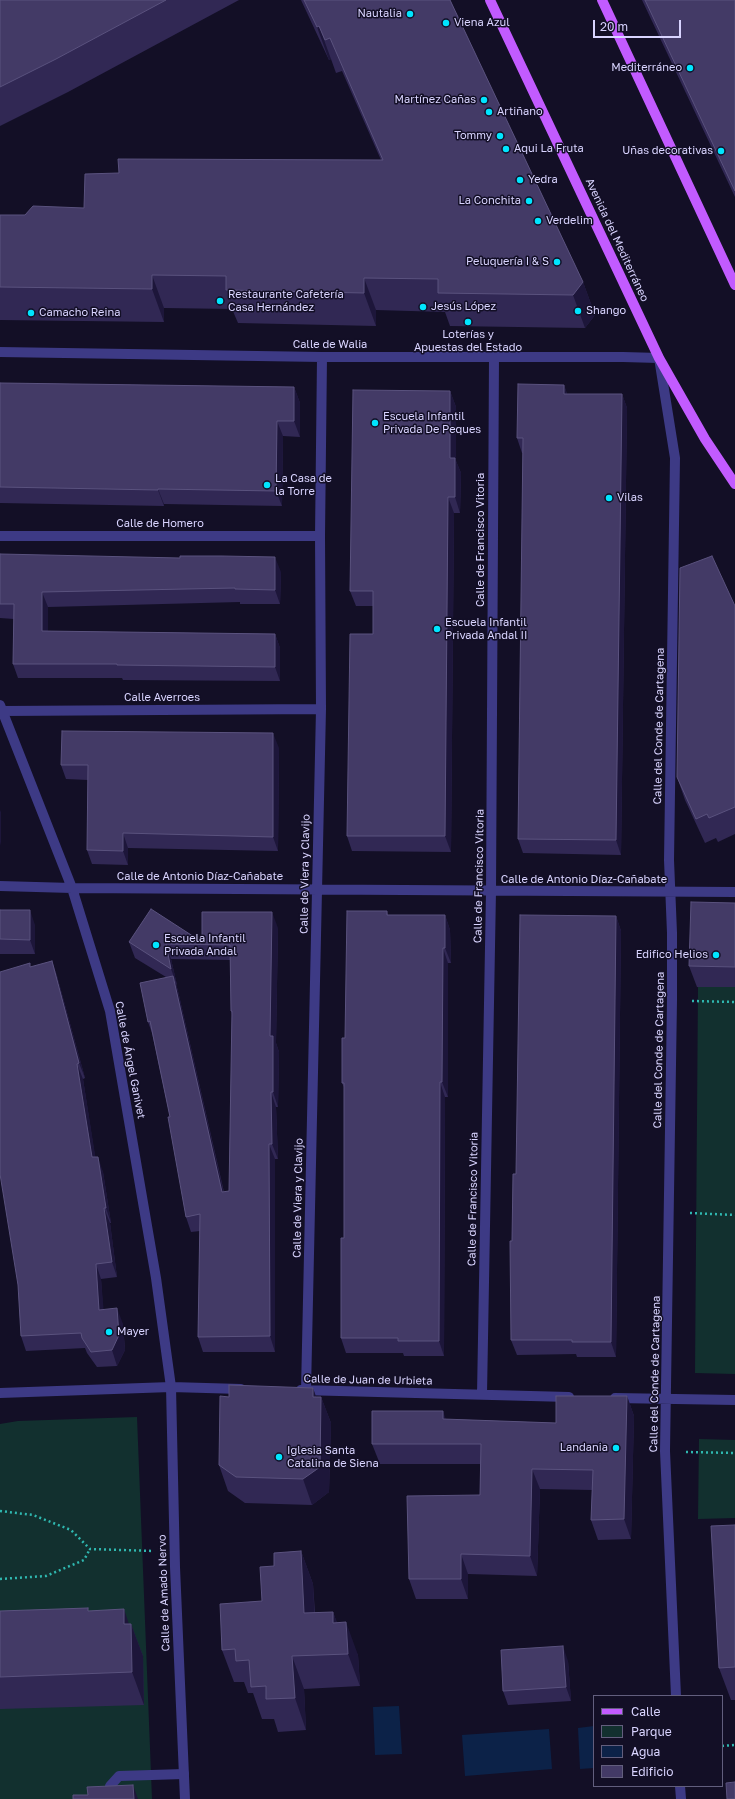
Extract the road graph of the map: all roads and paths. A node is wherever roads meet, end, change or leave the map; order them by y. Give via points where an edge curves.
1 (490, 0) edge
2 (602, 0) edge
3 (735, 285) edge
4 (0, 352) edge
5 (494, 357) junction
6 (322, 358) junction
7 (659, 358) junction
8 (735, 484) edge
9 (0, 536) edge
10 (320, 536) junction
11 (2, 708) edge
12 (321, 709) junction
13 (0, 886) edge
14 (72, 888) junction
15 (317, 890) junction
16 (491, 891) junction
17 (735, 892) edge
18 (670, 893) junction
19 (672, 1000) junction
20 (735, 1002) edge
21 (669, 1213) junction
22 (735, 1215) edge
23 (171, 1387) junction
24 (251, 1389) edge
25 (290, 1390) edge
26 (306, 1390) junction
27 (0, 1393) edge
28 (482, 1394) junction
29 (576, 1397) edge
30 (607, 1398) edge
31 (666, 1399) junction
32 (735, 1400) edge
33 (666, 1451) junction
34 (735, 1454) edge
35 (0, 1511) edge
36 (90, 1549) junction
37 (175, 1551) junction
38 (0, 1579) edge
39 (676, 1695) edge
40 (735, 1745) edge
41 (723, 1746) edge
42 (184, 1774) junction
43 (110, 1786) edge
44 (680, 1787) edge
45 (185, 1799) edge
46 (681, 1799) edge

1 - 7 main road, Avenida del Mediterráneo
2 - 3 main road
4 - 6 street, Calle de Walia
5 - 6 street, Calle de Walia
5 - 7 street, Calle de Walia
5 - 16 street, Calle de Francisco Vitoria
6 - 10 street, Calle de Viera y Clavijo
7 - 8 main road, Avenida del Mediterráneo via 705,439
7 - 18 street, Calle del Conde de Cartagena via 675,458
9 - 10 street, Calle de Homero
10 - 12 street, Calle de Viera y Clavijo
11 - 12 street, Calle Averroes
11 - 14 street, Calle de Ángel Ganivet
12 - 15 street, Calle de Viera y Clavijo
13 - 14 street, Calle de Antonio Díaz-Cañabate
14 - 15 street, Calle de Antonio Díaz-Cañabate
14 - 23 street, Calle de Ángel Ganivet via 110,1011 156,1278
15 - 16 street, Calle de Antonio Díaz-Cañabate
15 - 26 street, Calle de Viera y Clavijo
16 - 18 street, Calle de Antonio Díaz-Cañabate
16 - 28 street, Calle de Francisco Vitoria
17 - 18 street, Calle de Antonio Díaz-Cañabate
18 - 19 street, Calle del Conde de Cartagena
19 - 20 path
19 - 21 street, Calle del Conde de Cartagena
21 - 22 path
21 - 31 street, Calle del Conde de Cartagena
23 - 24 street
23 - 27 street
23 - 37 street, Calle de Amado Nervo
25 - 26 street, Calle de Juan de Urbieta
26 - 28 street, Calle de Juan de Urbieta
28 - 29 street, Calle de Juan de Urbieta
30 - 31 street
31 - 32 street
31 - 33 street, Calle del Conde de Cartagena
33 - 34 path
33 - 39 street, Calle del Conde de Cartagena
35 - 36 path via 33,1515 72,1530
36 - 37 path
36 - 38 path via 84,1560 46,1576
37 - 42 street, Calle de Amado Nervo
40 - 41 path
42 - 43 street via 119,1776
42 - 45 street, Calle de Amado Nervo
44 - 46 street

